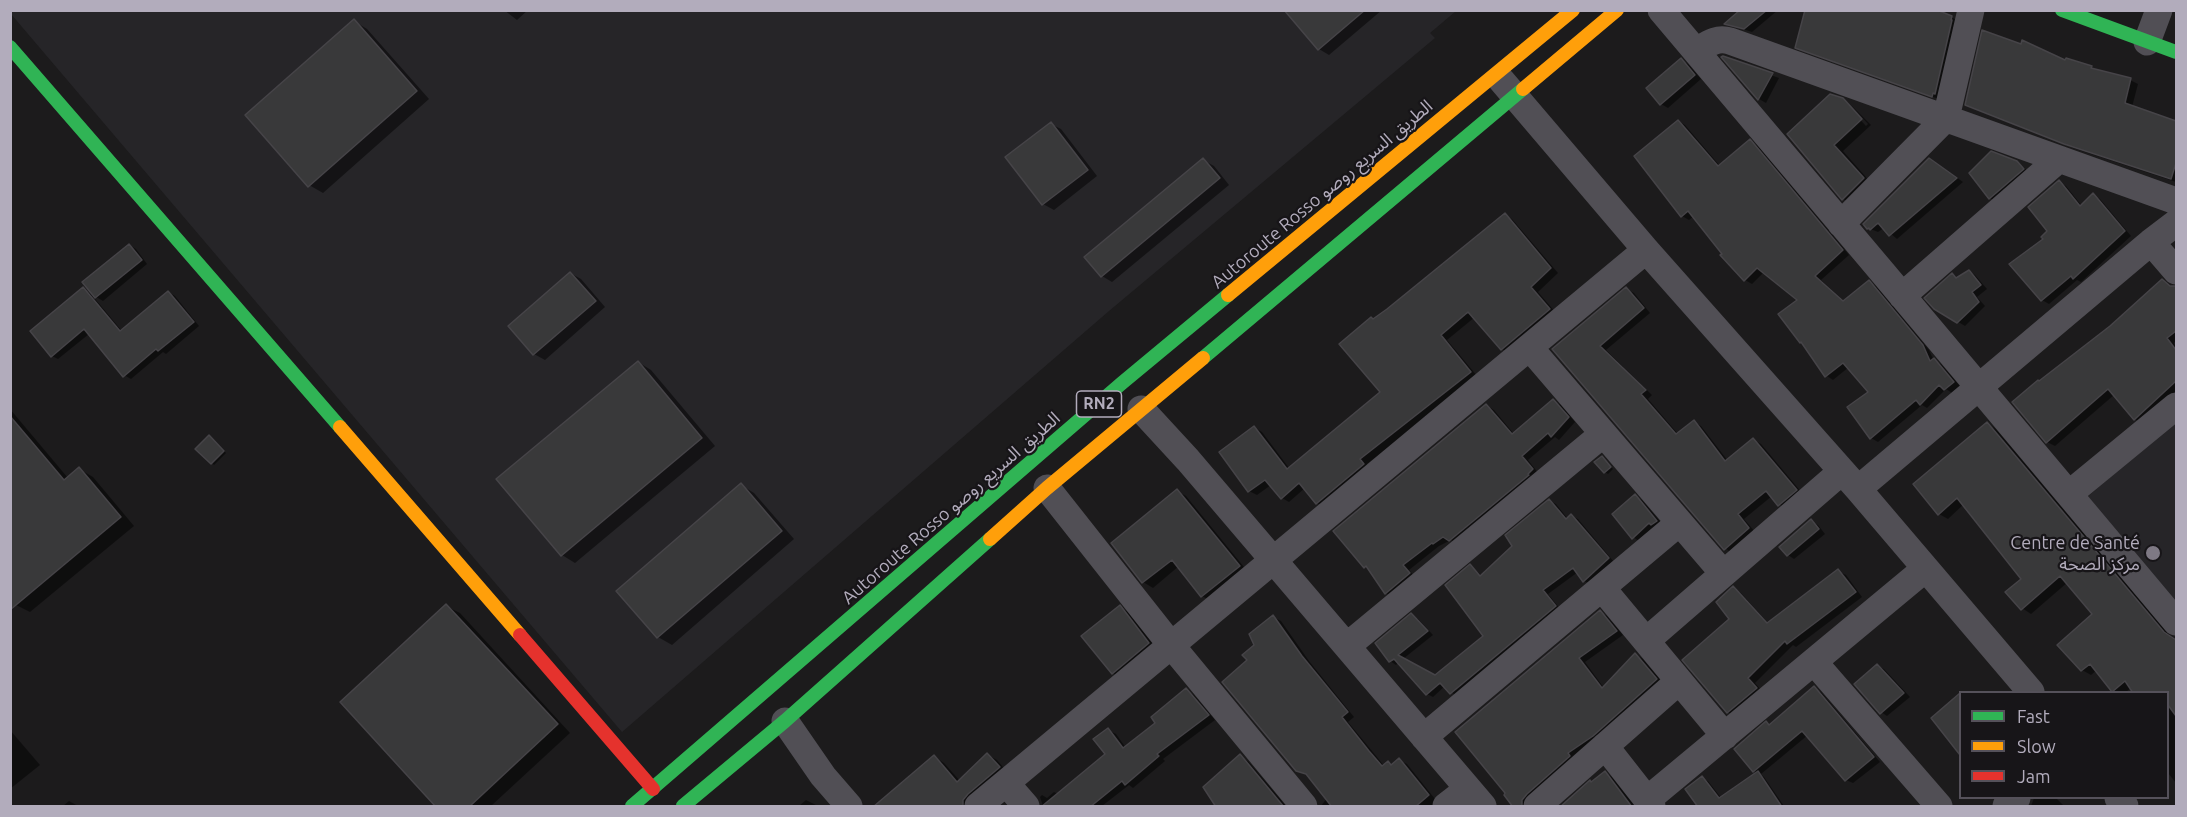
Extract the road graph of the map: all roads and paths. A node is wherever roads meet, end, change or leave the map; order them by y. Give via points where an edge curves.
1 (1573, 10) edge
2 (1617, 10) edge
3 (1661, 10) edge
4 (1971, 10) edge
5 (2062, 10) edge
6 (2159, 10) edge
7 (2147, 42) junction
8 (10, 47) edge
9 (1696, 51) junction
10 (2176, 52) edge
11 (1496, 74) junction
12 (1515, 97) junction
13 (1946, 118) junction
14 (2059, 159) junction
15 (2176, 201) edge
16 (2176, 223) edge
17 (1841, 224) junction
18 (2151, 242) junction
19 (1646, 250) junction
20 (2176, 271) edge
21 (1902, 296) junction
22 (1530, 348) junction
23 (1979, 387) junction
24 (2176, 406) edge
25 (1141, 409) junction
26 (1603, 434) junction
27 (1849, 481) junction
28 (1047, 488) junction
29 (2069, 494) junction
30 (1679, 523) junction
31 (1273, 561) junction
32 (1925, 569) junction
33 (1723, 573) junction
34 (1602, 588) junction
35 (2176, 622) edge
36 (1646, 641) junction
37 (1171, 645) junction
38 (1347, 646) junction
39 (1814, 662) junction
40 (1679, 681) junction
41 (2029, 691) edge
42 (785, 721) junction
43 (1725, 736) junction
44 (1424, 737) junction
45 (1605, 746) junction
46 (1006, 783) junction
47 (652, 789) junction
48 (1476, 798) edge
49 (1650, 803) edge
50 (632, 807) edge
51 (682, 807) edge
52 (849, 807) edge
53 (978, 807) edge
54 (1026, 807) edge
55 (1304, 807) edge
56 (1446, 807) edge
57 (1537, 807) edge
58 (1939, 807) edge

1 - 11 main road, Autoroute Rosso الطريق السريع روصو / RN2
2 - 12 main road, RN2
3 - 9 street
4 - 13 street
5 - 7 main road
6 - 7 street
7 - 10 main road
8 - 47 main road
9 - 13 street via 1715,40 1730,40
9 - 17 street
11 - 12 street
11 - 47 main road, Autoroute Rosso الطريق السريع روصو / RN2 via 1131,376
12 - 19 street
12 - 25 main road, RN2
13 - 14 street
13 - 17 street
14 - 15 street
14 - 21 street
16 - 18 street
17 - 21 street
18 - 20 street
18 - 23 street
19 - 22 street
19 - 27 street
21 - 23 street
22 - 26 street
22 - 31 street
23 - 27 street
23 - 29 street
24 - 29 street
25 - 28 main road, RN2
25 - 31 street
26 - 30 street
26 - 38 street
27 - 32 street
27 - 33 street
28 - 37 street
28 - 42 main road, RN2
29 - 35 street
30 - 33 street
30 - 34 street
31 - 37 street
31 - 38 street
32 - 39 street
32 - 41 street
33 - 36 street
34 - 36 street
34 - 44 street
36 - 40 street
37 - 46 street
37 - 55 street
38 - 44 street
39 - 43 street
39 - 58 street
40 - 43 street
40 - 45 street
42 - 51 main road, RN2
42 - 52 street
43 - 49 street
44 - 48 street
45 - 49 street
45 - 57 street
46 - 53 street
46 - 54 street
47 - 50 main road, Autoroute Rosso الطريق السريع روصو / RN2
48 - 56 street

